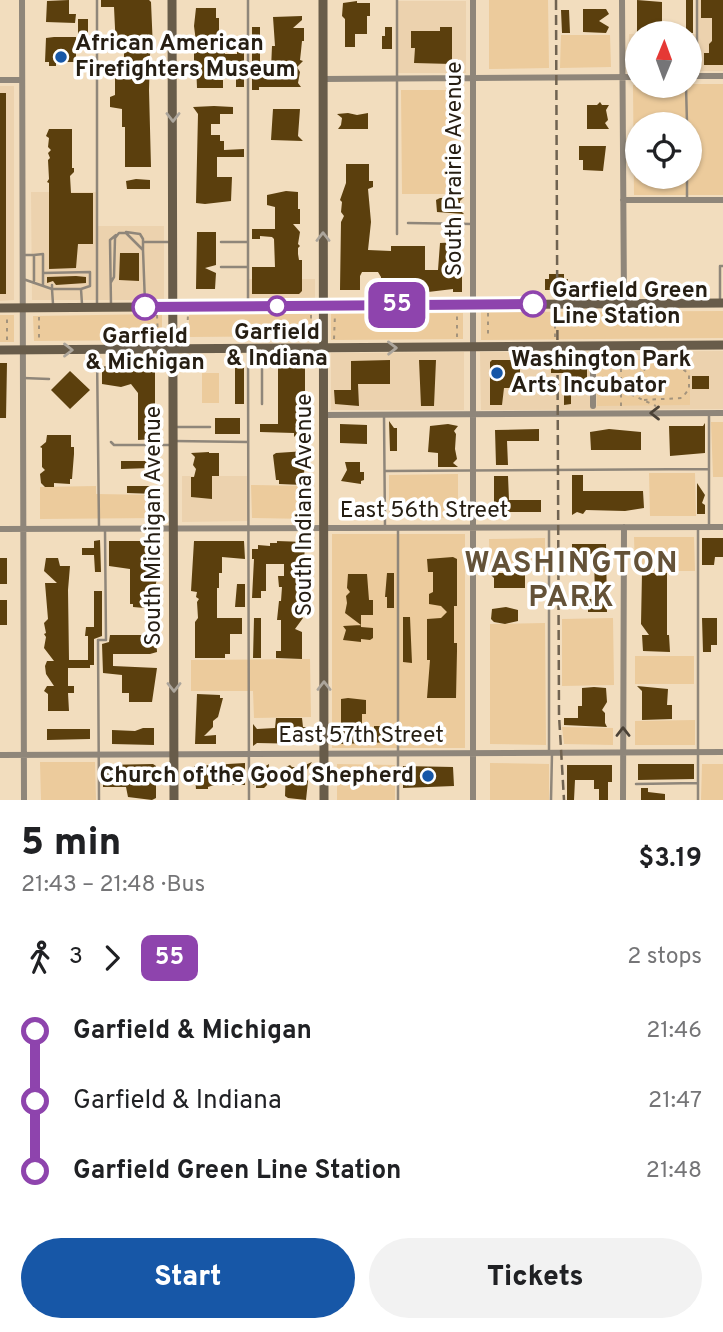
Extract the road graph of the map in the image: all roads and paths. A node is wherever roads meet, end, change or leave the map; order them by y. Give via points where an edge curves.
1 (22, 0) edge
2 (97, 0) edge
3 (172, 0) edge
4 (248, 0) edge
5 (323, 0) edge
6 (397, 0) edge
7 (473, 0) edge
8 (622, 0) edge
9 (696, 0) edge
10 (695, 21) edge
11 (702, 76) edge
12 (723, 76) edge
13 (623, 77) junction
14 (397, 78) junction
15 (473, 78) junction
16 (323, 79) junction
17 (0, 80) edge
18 (22, 80) junction
19 (687, 189) edge
20 (623, 200) junction
21 (687, 200) junction
22 (723, 200) edge
23 (408, 223) dead end
24 (473, 225) junction
25 (123, 232) junction
26 (397, 234) dead end
27 (143, 242) junction
28 (173, 242) junction
29 (221, 242) dead end
30 (248, 242) junction
31 (143, 250) junction
32 (23, 255) junction
33 (34, 255) junction
34 (723, 266) edge
35 (221, 267) dead end
36 (248, 267) junction
37 (43, 273) junction
38 (23, 279) junction
39 (34, 282) junction
40 (722, 283) edge
41 (43, 285) junction
42 (52, 287) junction
43 (79, 288) junction
44 (722, 303) edge
45 (624, 304) junction
46 (323, 305) junction
47 (473, 305) junction
48 (248, 306) junction
49 (53, 307) junction
50 (82, 307) junction
51 (97, 307) junction
52 (111, 307) junction
53 (145, 307) junction
54 (173, 307) junction
55 (23, 308) junction
56 (4, 311) edge
57 (457, 312) dead end
58 (555, 312) dead end
59 (488, 313) dead end
60 (157, 314) dead end
61 (188, 314) dead end
62 (335, 314) dead end
63 (38, 315) dead end
64 (311, 315) dead end
65 (311, 336) dead end
66 (187, 337) dead end
67 (158, 338) dead end
68 (457, 338) dead end
69 (488, 338) dead end
70 (555, 338) dead end
71 (7, 340) dead end
72 (39, 340) dead end
73 (334, 340) dead end
74 (723, 345) edge
75 (473, 347) junction
76 (173, 349) junction
77 (248, 349) junction
78 (262, 349) junction
79 (324, 349) junction
80 (0, 350) edge
81 (23, 350) junction
82 (97, 350) junction
83 (593, 357) dead end
84 (648, 357) dead end
85 (682, 357) dead end
86 (648, 362) junction
87 (680, 367) junction
88 (643, 374) junction
89 (593, 376) junction
90 (23, 378) junction
91 (49, 379) dead end
92 (621, 389) junction
93 (632, 394) junction
94 (679, 399) junction
95 (644, 400) junction
96 (262, 404) dead end
97 (678, 405) dead end
98 (593, 406) dead end
99 (621, 406) dead end
100 (656, 406) dead end
101 (709, 413) junction
102 (723, 413) edge
103 (473, 414) junction
104 (324, 415) junction
105 (384, 415) junction
106 (173, 427) junction
107 (210, 427) dead end
108 (111, 442) dead end
109 (248, 442) junction
110 (173, 443) junction
111 (709, 469) junction
112 (385, 471) junction
113 (473, 471) junction
114 (624, 527) junction
115 (698, 527) junction
116 (709, 527) junction
117 (723, 527) edge
118 (324, 528) junction
119 (385, 528) junction
120 (398, 528) junction
121 (473, 528) junction
122 (549, 528) junction
123 (0, 529) edge
124 (23, 529) junction
125 (102, 529) junction
126 (173, 529) junction
127 (248, 529) junction
128 (698, 752) junction
129 (723, 752) edge
130 (473, 753) junction
131 (550, 753) junction
132 (623, 753) junction
133 (249, 754) junction
134 (324, 754) junction
135 (398, 754) junction
136 (0, 755) edge
137 (24, 755) junction
138 (99, 755) junction
139 (174, 755) junction
140 (698, 783) junction
141 (636, 784) dead end
142 (24, 800) edge
143 (99, 800) edge
144 (174, 800) edge
145 (249, 800) edge
146 (324, 800) edge
147 (398, 800) edge
148 (473, 800) edge
149 (551, 800) edge
150 (623, 800) edge
151 (698, 800) edge

1 - 18 street
2 - 51 lane
3 -> 28 street, South Michigan Avenue
4 - 30 lane
5 - 16 street, South Indiana Avenue
6 - 14 lane
7 - 15 street, South Prairie Avenue
8 - 13 street
9 - 10 lane
11 - 12 street
13 - 15 street
13 - 20 street
14 - 15 street
14 - 16 street
14 - 26 lane
15 - 24 street, South Prairie Avenue
46 -> 16 street, South Indiana Avenue
17 - 18 street
18 - 32 street
19 - 21 lane
20 - 21 street
20 - 45 street
21 - 22 street
23 - 24 lane
24 - 47 street, South Prairie Avenue
25 - 27 lane via 137,233
25 - 31 lane
25 - 52 lane via 110,240
27 - 28 lane
27 - 31 lane
28 - 54 street, South Michigan Avenue
29 - 30 lane
30 - 36 lane
31 - 53 lane
32 - 33 lane
32 - 38 street
33 - 37 lane via 43,254
33 - 39 lane
34 - 40 lane
35 - 36 lane
36 - 48 lane
37 - 41 lane
37 - 43 lane via 90,272 90,286
38 - 39 lane
38 - 55 street
39 - 41 lane
40 - 44 lane
41 - 42 lane
42 - 43 lane
42 - 49 lane
43 - 50 lane
44 - 45 street
45 - 47 street
46 - 47 street
46 - 48 street
46 - 79 street, South Indiana Avenue
47 - 75 street, South Prairie Avenue
48 - 54 street
49 - 50 street
49 - 55 street
50 - 51 street
51 - 52 street
52 - 53 street
53 - 54 street
54 - 76 street, South Michigan Avenue
55 - 56 street
55 - 81 street
56 - 71 path
57 - 68 path
58 - 70 path
59 - 69 path
60 - 67 path
61 - 66 path
62 - 73 path
63 - 72 path
64 - 65 path
74 - 75 street
79 -> 75 street
75 - 103 street, South Prairie Avenue
76 - 77 street
76 - 82 street
76 - 106 street, South Michigan Avenue
77 - 78 street
77 - 109 lane
78 - 79 street
78 - 96 lane
79 - 104 street, South Indiana Avenue
80 - 81 street
81 -> 82 street
81 - 90 street
82 - 125 lane
83 - 89 street
84 - 86 path
85 - 87 path
86 - 87 path
86 - 88 path
87 - 94 path via 689,374 689,389
88 - 92 path via 621,359
88 - 93 path
89 - 92 path
89 - 98 street
90 - 91 lane
90 - 124 street
92 - 93 path
92 - 99 path
93 - 95 path
94 - 95 path
94 - 97 path
95 - 100 path
101 - 102 street
101 -> 103 street
101 - 111 lane
103 - 105 street
103 - 113 street, South Prairie Avenue
104 - 105 street
104 - 118 street, South Indiana Avenue
105 - 112 lane
106 - 107 lane
106 - 110 street, South Michigan Avenue
108 - 110 lane
109 - 110 lane
109 - 127 lane
110 - 126 street, South Michigan Avenue
111 - 113 lane
111 - 116 lane
112 - 113 lane
112 - 119 lane
113 - 121 street, South Prairie Avenue
114 - 115 street, East 56th Street
114 - 122 street, East 56th Street
132 -> 114 street
115 - 116 street, East 56th Street
115 - 128 lane
116 - 117 street, East 56th Street
118 - 119 street, East 56th Street
118 - 127 street, East 56th Street
134 -> 118 street, South Indiana Avenue
119 - 120 street, East 56th Street
120 - 121 street, East 56th Street
120 - 135 lane
121 - 122 street, East 56th Street
121 - 130 street, South Prairie Avenue
122 - 131 lane
123 - 124 street, East 56th Street
124 - 125 street, East 56th Street
124 - 137 street
125 - 126 street, East 56th Street
125 - 138 lane via 106,640 98,640
126 - 127 street, East 56th Street
126 -> 139 street, South Michigan Avenue
127 - 133 lane
128 - 129 street, East 57th Street
128 - 132 street, East 57th Street
128 - 140 lane
130 - 131 street, East 57th Street
130 - 135 street, East 57th Street
130 - 148 street, South Prairie Avenue
131 - 132 street, East 57th Street
131 - 149 lane
132 - 150 street
133 - 134 street, East 57th Street
133 - 139 street, East 57th Street
133 - 145 lane
134 - 135 street, East 57th Street
134 - 146 street, South Indiana Avenue
135 - 147 lane
136 - 137 street, East 57th Street
137 - 138 street, East 57th Street
137 - 142 street
138 - 139 street, East 57th Street
138 - 143 lane
139 - 144 street, South Michigan Avenue
140 - 141 lane
140 - 151 lane

